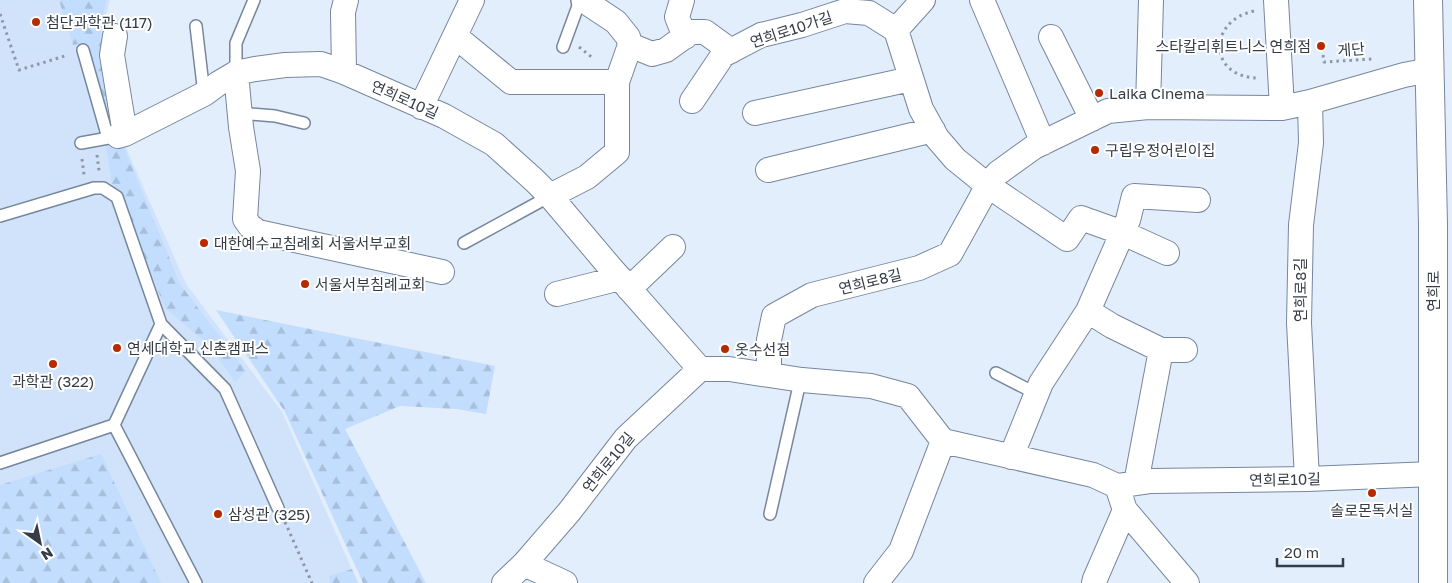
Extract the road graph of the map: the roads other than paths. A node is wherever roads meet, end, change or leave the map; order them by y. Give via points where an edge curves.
1 (254, 0) edge
2 (346, 0) edge
3 (472, 0) edge
4 (577, 0) edge
5 (585, 0) edge
6 (682, 0) edge
7 (923, 0) edge
8 (982, 0) edge
9 (1151, 0) edge
10 (1428, 0) edge
11 (1269, 5) edge
12 (196, 26) dead end
13 (896, 30) junction
14 (115, 36) dead end
15 (455, 36) junction
16 (685, 36) junction
17 (1051, 37) dead end
18 (630, 46) junction
19 (562, 47) dead end
20 (83, 50) road end
21 (731, 51) junction
22 (1430, 70) junction
23 (344, 72) junction
24 (236, 73) junction
25 (911, 79) junction
26 (617, 82) junction
27 (204, 94) junction
28 (692, 101) dead end
29 (1310, 102) junction
30 (421, 107) junction
31 (1148, 107) junction
32 (1282, 108) junction
33 (239, 113) junction
34 (755, 113) dead end
35 (1092, 119) junction
36 (304, 123) dead end
37 (933, 130) junction
38 (117, 136) junction
39 (81, 143) dead end
40 (1043, 143) junction
41 (768, 170) dead end
42 (987, 185) junction
43 (550, 196) junction
44 (1198, 200) dead end
45 (0, 216) edge
46 (1123, 232) junction
47 (464, 243) dead end
48 (673, 247) dead end
49 (1167, 253) dead end
50 (442, 272) dead end
51 (625, 284) junction
52 (557, 294) dead end
53 (1088, 311) junction
54 (161, 324) junction
55 (1162, 350) junction
56 (1186, 350) dead end
57 (700, 369) junction
58 (996, 373) dead end
59 (769, 375) junction
60 (802, 380) junction
61 (1037, 394) junction
62 (114, 425) junction
63 (943, 441) junction
64 (1011, 457) junction
65 (0, 463) edge
66 (1433, 474) junction
67 (1307, 479) junction
68 (1127, 484) junction
69 (278, 508) dead end
70 (1125, 510) junction
71 (770, 514) dead end
72 (524, 564) junction
73 (196, 583) edge
74 (504, 583) edge
75 (565, 583) edge
76 (876, 583) edge
77 (1094, 583) edge
78 (1187, 583) edge
79 (1433, 583) edge

1 - 24 lane via 236,43
2 - 23 street via 343,12
3 - 15 street
4 - 19 lane via 578,6
5 - 18 street via 616,22 628,37
6 - 16 street via 677,17
7 - 13 street
8 - 40 street
9 - 31 street
10 - 22 main road, 연희로
11 - 32 street
12 - 27 lane
13 - 21 street, 연희로10가길 via 869,13 845,11 761,35
13 - 25 street
14 - 38 street via 112,55
15 - 26 street via 511,82
15 - 30 street
16 - 18 street via 666,50 652,54
16 - 21 street, 연희로10가길 via 691,32 705,32
17 - 35 street
18 - 26 street
20 - 38 lane
21 - 28 street, 연희로10가길 via 723,54
22 - 29 street, 연희로8길
22 - 66 main road, 연희로
23 - 24 street, 연희로10길 via 321,64 285,65
23 - 30 street, 연희로10길
24 - 27 street, 연희로10길
24 - 33 street
25 - 34 street
25 - 37 street via 921,109
26 - 43 street via 617,152 587,177
27 - 38 street, 연희로10길
29 - 32 street, 연희로8길
29 - 67 street, 연희로8길 via 1311,143 1301,225 1299,323
30 - 43 street, 연희로10길 via 494,144
31 - 32 street, 연희로8길
31 - 35 street, 연희로8길 via 1108,111
33 - 36 lane via 276,116
33 - 50 street via 248,171 245,219 250,226 258,232
35 - 40 street, 연희로8길
37 - 41 street
37 - 42 street via 955,159
38 - 39 lane
40 - 42 street, 연희로8길 via 998,173
42 - 46 street via 1067,239 1081,218
42 - 59 street, 연희로8길 via 950,254 919,268 812,295 774,316 769,340
43 - 47 lane
43 - 51 street, 연희로10길
44 - 46 street via 1134,196
45 - 54 lane via 87,190 109,190 117,197
46 - 49 street
46 - 53 street
48 - 51 street
51 - 52 street
51 - 57 street, 연희로10길
53 - 55 street
53 - 61 street
54 - 62 lane
54 - 69 lane via 225,389
55 - 56 street
55 - 68 street
57 - 59 street via 729,369
57 - 72 street, 연희로10길 via 626,438
58 - 61 lane
59 - 60 street
60 - 63 street via 871,386 908,396
60 - 71 lane
61 - 64 street
62 - 65 lane
62 - 73 lane
63 - 64 street, 연희로10길
63 - 76 street via 902,550
64 - 68 street, 연희로10길
66 - 67 street, 연희로10길
66 - 79 main road, 연희로
67 - 68 street, 연희로10길
68 - 70 street
70 - 77 street
70 - 78 street
72 - 74 street, 연희로10길
72 - 75 street

